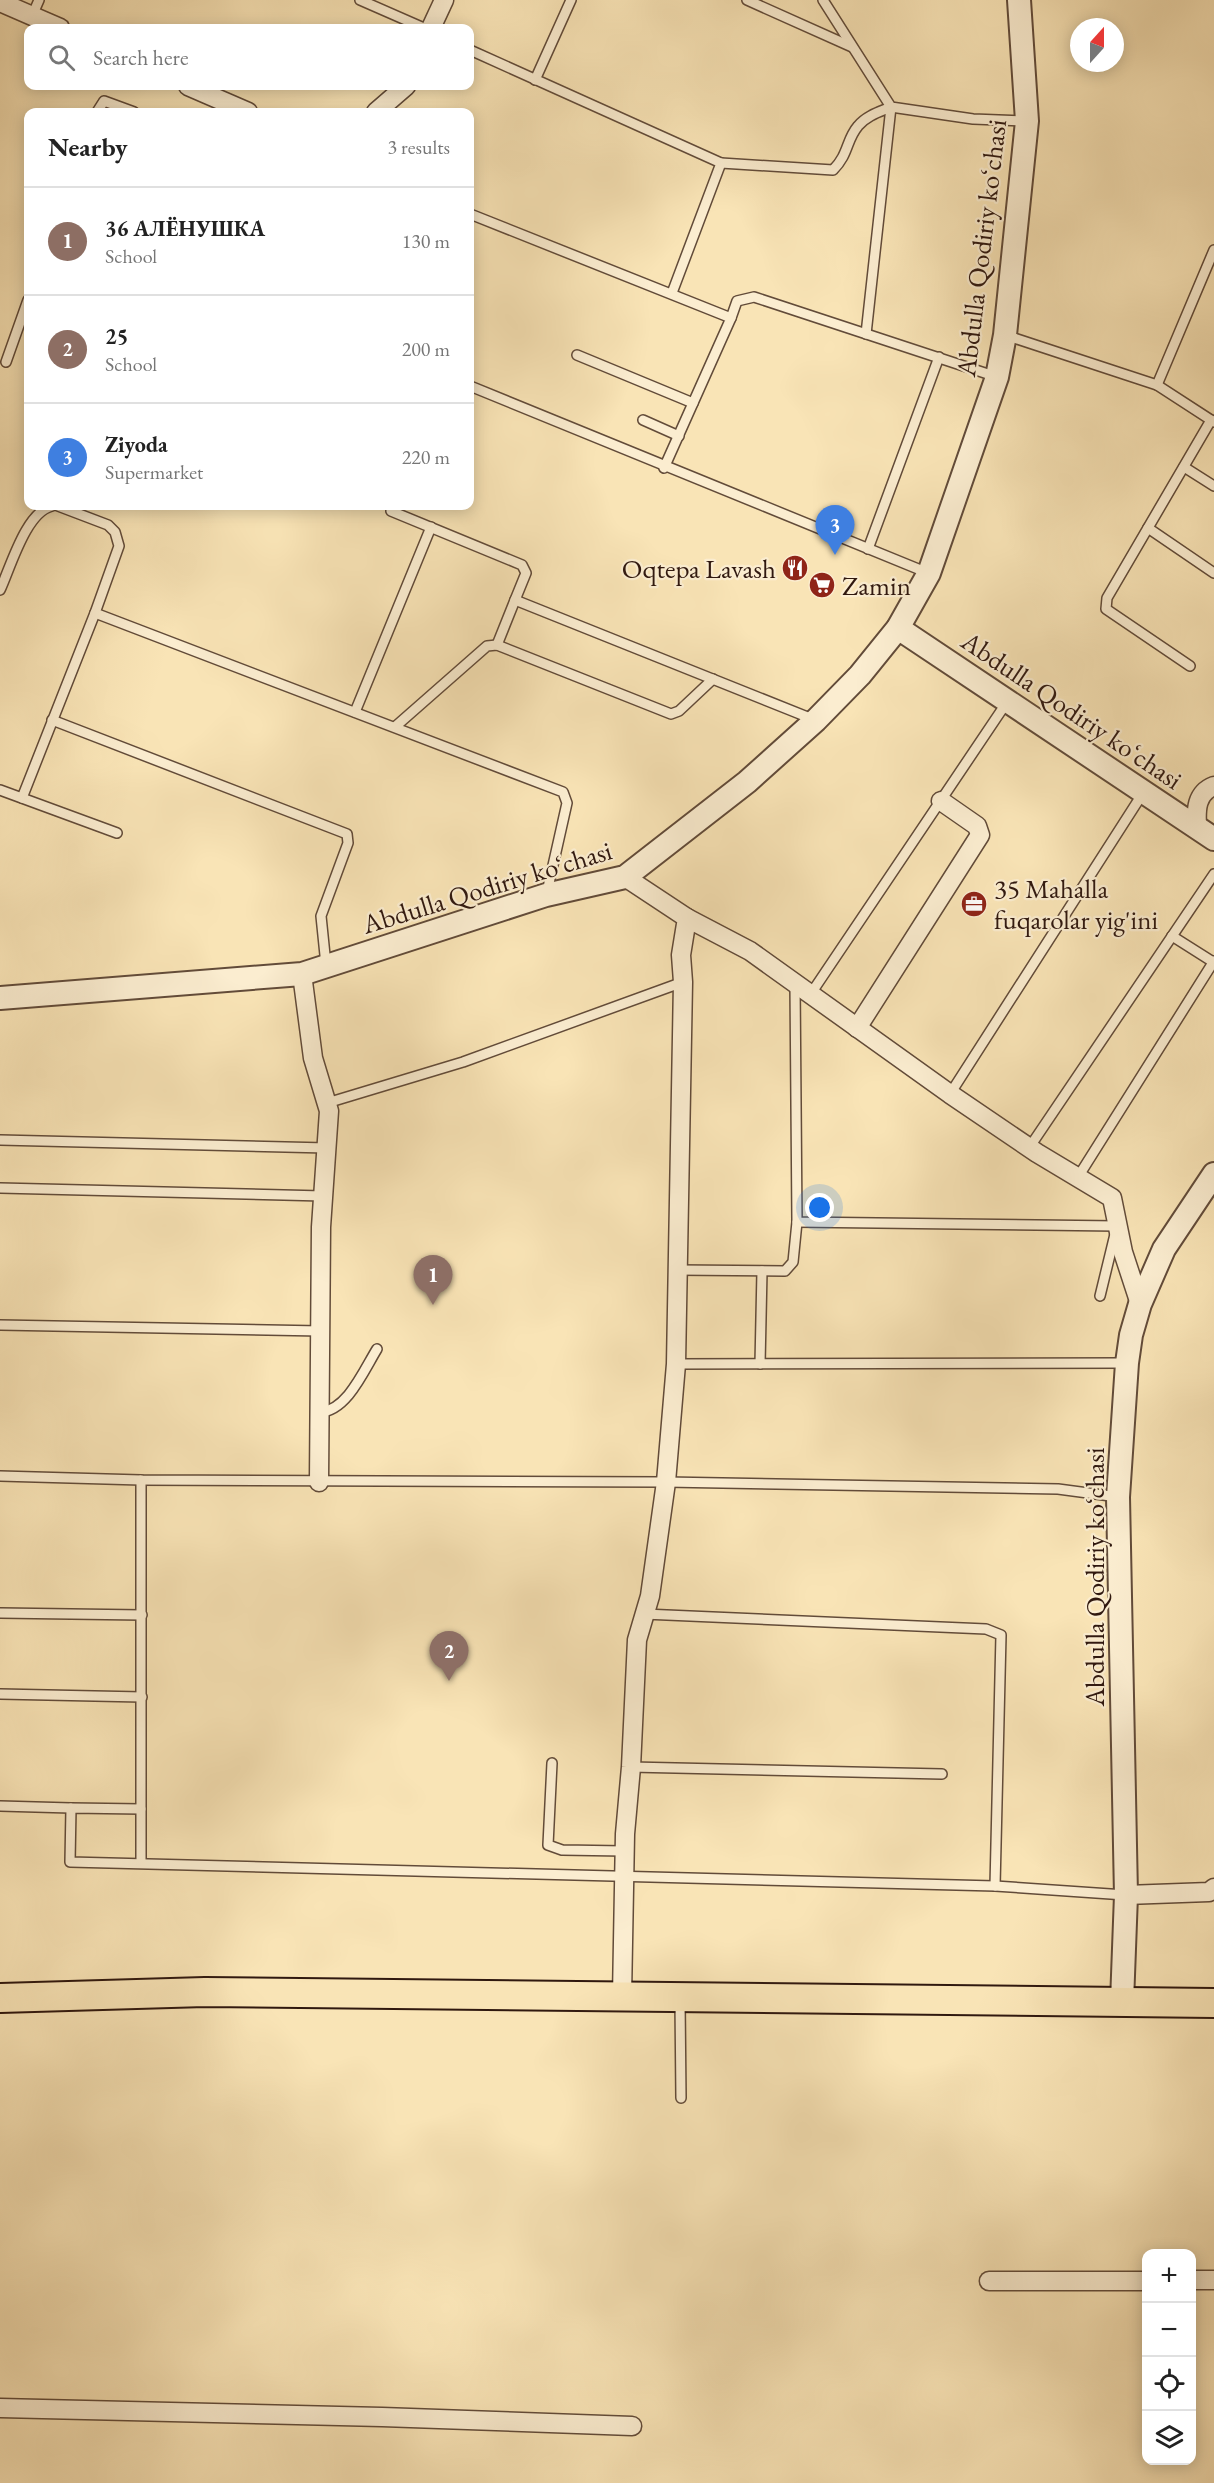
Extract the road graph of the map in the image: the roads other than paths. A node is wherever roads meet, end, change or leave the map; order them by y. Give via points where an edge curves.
1 (360, 0) edge
2 (444, 0) edge
3 (571, 0) edge
4 (747, 0) edge
5 (823, 0) edge
6 (1019, 0) edge
7 (0, 2) edge
8 (35, 8) edge
9 (55, 24) edge
10 (415, 24) edge
11 (433, 24) edge
12 (852, 47) junction
13 (474, 52) edge
14 (535, 80) junction
15 (196, 90) edge
16 (401, 90) edge
17 (891, 107) junction
18 (100, 108) edge
19 (123, 108) edge
20 (235, 108) edge
21 (381, 108) edge
22 (1027, 121) junction
23 (721, 163) junction
24 (474, 216) edge
25 (1214, 250) edge
26 (672, 293) junction
27 (24, 311) edge
28 (730, 318) junction
29 (867, 334) junction
30 (1005, 335) junction
31 (577, 356) dead end
32 (939, 357) junction
33 (6, 362) dead end
34 (998, 376) junction
35 (1157, 385) junction
36 (474, 388) edge
37 (693, 403) junction
38 (643, 420) dead end
39 (1213, 421) edge
40 (679, 436) junction
41 (1184, 467) junction
42 (664, 468) junction
43 (1214, 486) edge
44 (41, 510) edge
45 (84, 510) edge
46 (391, 511) dead end
47 (431, 527) junction
48 (1148, 528) junction
49 (868, 549) junction
50 (929, 573) junction
51 (1214, 573) edge
52 (0, 590) edge
53 (515, 600) junction
54 (95, 613) junction
55 (898, 628) junction
56 (497, 645) junction
57 (1190, 666) dead end
58 (713, 679) junction
59 (1007, 702) junction
60 (355, 712) junction
61 (52, 720) junction
62 (816, 720) junction
63 (396, 726) junction
64 (1214, 786) edge
65 (0, 790) edge
66 (1144, 792) junction
67 (22, 798) junction
68 (941, 801) junction
69 (117, 833) dead end
70 (1205, 833) edge
71 (1214, 874) edge
72 (626, 877) junction
73 (546, 895) junction
74 (687, 918) junction
75 (1172, 936) junction
76 (1213, 962) edge
77 (326, 967) junction
78 (302, 974) junction
79 (683, 982) junction
80 (795, 984) junction
81 (810, 995) junction
82 (0, 998) edge
83 (856, 1028) junction
84 (950, 1094) junction
85 (327, 1103) junction
86 (0, 1140) edge
87 (327, 1148) junction
88 (1029, 1148) junction
89 (1214, 1174) edge
90 (1078, 1177) junction
91 (0, 1188) edge
92 (323, 1196) junction
93 (797, 1222) junction
94 (1118, 1226) junction
95 (677, 1270) junction
96 (762, 1271) junction
97 (1100, 1296) dead end
98 (1140, 1304) junction
99 (0, 1325) edge
100 (321, 1331) junction
101 (377, 1349) dead end
102 (676, 1364) junction
103 (760, 1364) junction
104 (1127, 1364) junction
105 (320, 1412) junction
106 (0, 1476) edge
107 (141, 1480) junction
108 (319, 1482) junction
109 (666, 1482) junction
110 (1118, 1497) junction
111 (0, 1613) edge
112 (644, 1614) junction
113 (142, 1615) junction
114 (0, 1694) edge
115 (142, 1697) junction
116 (552, 1763) dead end
117 (632, 1767) junction
118 (942, 1774) dead end
119 (0, 1806) edge
120 (71, 1808) junction
121 (141, 1809) junction
122 (624, 1851) junction
123 (141, 1863) junction
124 (623, 1876) junction
125 (995, 1886) junction
126 (1214, 1888) edge
127 (1126, 1894) junction
128 (622, 1995) junction
129 (680, 1997) junction
130 (0, 1998) edge
131 (1122, 2002) junction
132 (1214, 2002) edge
133 (681, 2098) dead end
134 (1196, 2280) edge
135 (1214, 2280) edge
136 (988, 2281) dead end
137 (1142, 2281) edge
138 (0, 2408) edge
139 (632, 2426) dead end

1 - 10 lane
2 - 11 street
3 - 14 lane
4 - 12 lane
5 - 12 lane
6 - 22 street, Abdulla Qodiriy koʻchasi
7 - 8 street
8 - 9 street
12 - 17 lane
13 - 14 lane
14 - 23 lane
15 - 20 street
16 - 21 street
17 - 22 lane via 973,119
17 - 23 lane via 867,117 856,127 844,159 833,171
17 - 29 lane
18 - 19 lane via 104,101
22 - 30 street, Abdulla Qodiriy koʻchasi
23 - 26 lane
24 - 26 lane
25 - 35 lane
26 - 28 lane
27 - 33 lane
28 - 29 lane via 737,301 754,297
28 - 37 lane
29 - 32 lane
30 - 34 street, Abdulla Qodiriy koʻchasi
30 - 35 lane
31 - 37 lane
32 - 34 lane
32 - 49 lane
34 - 50 street, Abdulla Qodiriy koʻchasi
35 - 39 lane
36 - 42 lane
37 - 40 lane
38 - 40 lane
39 - 41 lane
40 - 42 lane
41 - 43 lane
41 - 48 lane
42 - 49 lane
44 - 52 lane via 33,518
45 - 54 lane via 115,532 119,546
46 - 47 lane
47 - 53 lane via 522,565 526,573
47 - 60 lane
48 - 51 lane
48 - 57 lane via 1107,598 1106,609
49 - 50 lane
50 - 55 street, Abdulla Qodiriy koʻchasi
53 - 56 lane
53 - 58 lane
54 - 60 lane
54 - 61 lane
55 - 59 street, Abdulla Qodiriy koʻchasi
55 - 62 street, Abdulla Qodiriy koʻchasi
56 - 58 lane via 671,714
56 - 63 lane via 487,646
58 - 62 lane
59 - 66 street, Abdulla Qodiriy koʻchasi
59 - 68 lane
60 - 63 lane
61 - 67 lane
61 - 77 lane via 347,834 348,843 321,916
62 - 72 street, Abdulla Qodiriy koʻchasi via 747,782
63 - 73 lane via 563,792 567,803
64 - 70 street via 1196,807
65 - 67 lane
66 - 70 street, Abdulla Qodiriy koʻchasi
66 - 84 lane
67 - 69 lane
68 - 81 lane
68 - 83 street via 977,826 980,835
71 - 75 lane
72 - 73 street, Abdulla Qodiriy koʻchasi
72 - 74 street
73 - 77 street, Abdulla Qodiriy koʻchasi
74 - 79 street via 681,955
74 - 80 street via 750,951
75 - 76 lane
75 - 88 lane
76 - 90 lane
77 - 78 street, Abdulla Qodiriy koʻchasi
78 - 82 street, Abdulla Qodiriy koʻchasi
78 - 85 street via 313,1058
79 - 85 lane via 463,1062
79 - 95 street
80 - 81 street
80 - 93 lane
81 - 83 street
83 - 84 street
84 - 88 street
85 - 87 street
86 - 87 lane
87 - 92 street
88 - 90 street
89 - 98 street, Abdulla Qodiriy koʻchasi via 1164,1249
90 - 94 street via 1112,1198
91 - 92 lane
92 - 100 street
93 - 94 lane
93 - 96 lane via 793,1262 785,1271
94 - 97 lane
94 - 98 street
95 - 96 lane
95 - 102 street
96 - 103 lane
98 - 104 street, Abdulla Qodiriy koʻchasi
99 - 100 lane
100 - 105 street
101 - 105 lane via 344,1400 331,1412
102 - 103 lane
102 - 109 street
103 - 104 lane
104 - 110 street, Abdulla Qodiriy koʻchasi
105 - 108 street
106 - 107 lane
107 - 108 lane
107 - 113 lane
108 - 109 lane
109 - 110 lane via 1058,1489
109 - 112 street
110 - 127 street, Abdulla Qodiriy koʻchasi
111 - 113 lane
112 - 117 street via 637,1640
112 - 125 lane via 986,1629 1001,1635
113 - 115 lane
114 - 115 lane
115 - 121 lane
116 - 122 lane via 548,1845 562,1850
117 - 118 lane
117 - 122 street
119 - 120 lane
120 - 121 lane
120 - 123 lane via 70,1862
121 - 123 lane
122 - 124 street
123 - 124 lane
124 - 125 lane
124 - 128 street
125 - 127 lane
126 - 127 street via 1209,1892
127 - 131 street, Abdulla Qodiriy koʻchasi
128 - 129 main road
128 - 130 main road via 205,1992
129 - 131 main road
129 - 133 lane
131 - 132 main road
134 - 135 street
136 - 137 street
138 - 139 street

